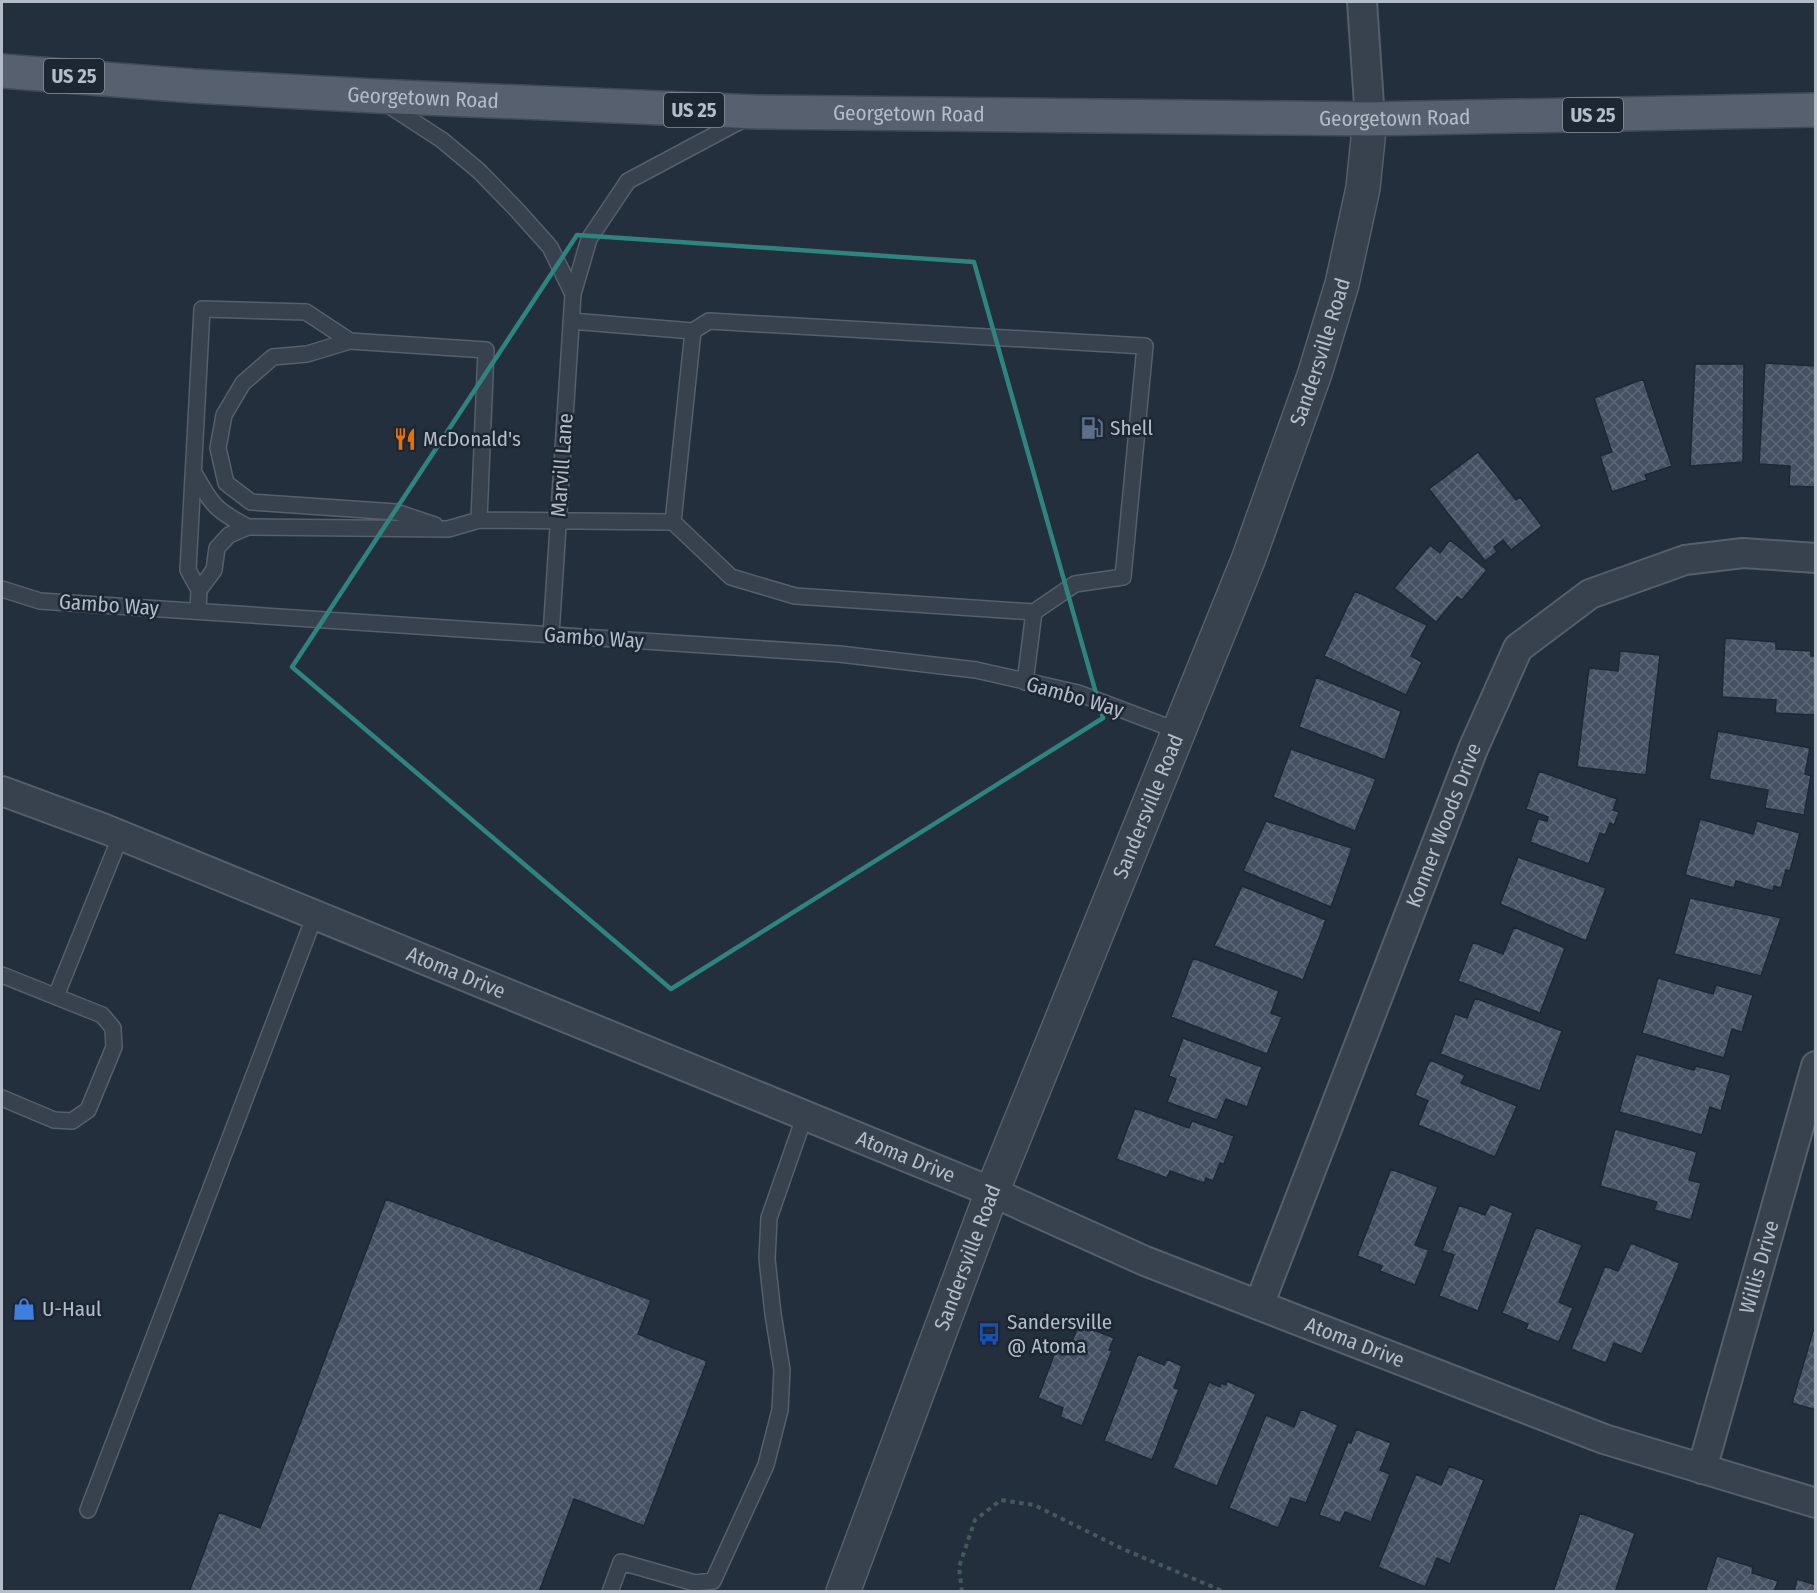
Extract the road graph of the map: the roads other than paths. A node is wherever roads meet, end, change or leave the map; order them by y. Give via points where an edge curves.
1 (1362, 2) edge
2 (2, 71) edge
3 (375, 96) junction
4 (1815, 110) edge
5 (757, 112) junction
6 (1370, 119) junction
7 (573, 294) junction
8 (571, 321) junction
9 (693, 331) junction
10 (350, 341) junction
11 (194, 473) junction
12 (479, 520) junction
13 (558, 520) junction
14 (672, 522) junction
15 (248, 527) junction
16 (448, 529) junction
17 (1815, 558) edge
18 (2, 589) edge
19 (199, 590) junction
20 (198, 611) junction
21 (1034, 612) junction
22 (551, 635) junction
23 (1025, 682) junction
24 (1178, 731) junction
25 (2, 791) edge
26 (121, 835) junction
27 (315, 915) junction
28 (2, 975) edge
29 (56, 996) junction
30 (1815, 1066) edge
31 (2, 1098) edge
32 (805, 1115) junction
33 (992, 1192) junction
34 (1259, 1305) junction
35 (1702, 1469) junction
36 (1815, 1503) edge
37 (88, 1510) dead end
38 (609, 1592) edge
39 (843, 1592) edge

1 - 6 street, Sandersville Road
2 - 3 main road, Georgetown Road / US 25
3 - 5 main road, Georgetown Road / US 25
3 - 7 lane via 442,140 509,201 550,247
4 - 6 main road, Georgetown Road / US 25
5 - 6 main road, Georgetown Road / US 25
5 - 7 lane, Marvill Lane via 628,181 589,239
6 - 24 street, Sandersville Road via 1363,188 1347,263 1314,373 1248,561
7 - 8 lane, Marvill Lane
8 - 9 lane
8 - 13 lane, Marvill Lane
9 - 14 lane
9 - 21 lane via 709,321 1145,346 1123,577 1076,584
10 - 11 lane via 306,312 202,309
10 - 12 lane via 486,350
10 - 16 lane via 307,354 273,357 243,383 224,415 218,448 226,483 251,502 396,512
11 - 15 lane via 223,514
11 - 19 lane via 188,570
12 - 13 lane
12 - 16 lane
13 - 14 lane
13 - 22 lane, Marvill Lane
14 - 21 lane via 731,577 795,596
15 - 16 lane
15 - 19 lane via 229,535 218,548 214,570
17 - 34 street, Konner Woods Drive via 1743,553 1685,560 1590,594 1518,648 1473,748
18 - 20 lane, Gambo Way via 40,601
19 - 20 lane
20 - 22 lane, Gambo Way
21 - 23 lane
22 - 23 lane, Gambo Way via 839,654 976,670
23 - 24 lane, Gambo Way via 1078,693
24 - 33 street, Sandersville Road
25 - 26 street, Atoma Drive
26 - 27 street, Atoma Drive
26 - 29 lane
27 - 32 street, Atoma Drive
27 - 37 lane
28 - 29 lane
29 - 31 lane via 102,1015 113,1028 114,1047 88,1110 72,1121 54,1120
30 - 35 street, Willis Drive
32 - 33 street, Atoma Drive
32 - 38 lane via 769,1218 767,1259 782,1370 780,1410 766,1466 713,1581 695,1583 621,1562
33 - 34 street, Atoma Drive via 1145,1261
33 - 39 street, Sandersville Road
34 - 35 street, Atoma Drive via 1604,1439
35 - 36 street, Atoma Drive

